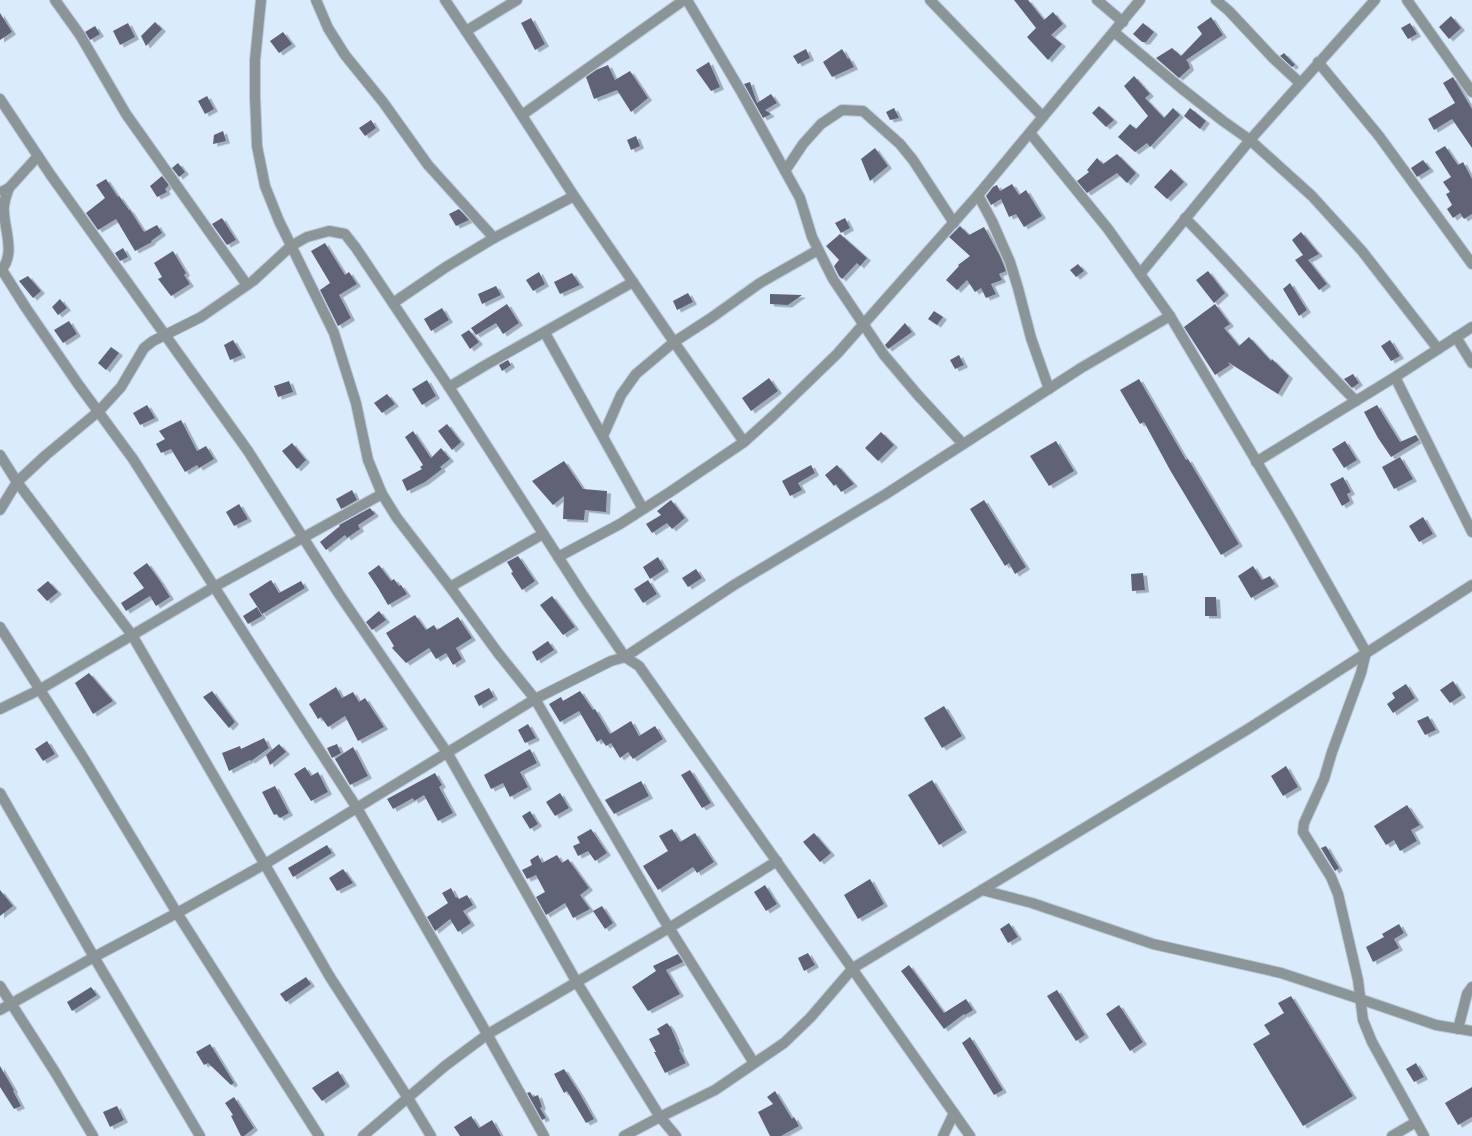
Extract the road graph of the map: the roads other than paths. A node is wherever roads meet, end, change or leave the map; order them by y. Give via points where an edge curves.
1 (55, 0) edge
2 (261, 0) edge
3 (316, 0) edge
4 (445, 0) edge
5 (517, 0) edge
6 (686, 0) edge
7 (930, 0) edge
8 (1097, 0) edge
9 (1140, 0) edge
10 (1216, 0) edge
11 (1375, 0) edge
12 (1407, 0) edge
13 (1122, 22) junction
14 (466, 31) junction
15 (1114, 32) junction
16 (1318, 62) junction
17 (1300, 83) junction
18 (1472, 92) edge
19 (0, 99) edge
20 (522, 115) junction
21 (1043, 117) junction
22 (1030, 133) junction
23 (1250, 140) junction
24 (38, 156) junction
25 (785, 171) junction
26 (4, 190) edge
27 (978, 195) junction
28 (574, 196) junction
29 (1185, 218) junction
30 (954, 223) junction
31 (494, 238) junction
32 (291, 246) junction
33 (818, 250) junction
34 (1472, 264) edge
35 (1, 271) edge
36 (1140, 274) junction
37 (634, 282) junction
38 (247, 285) junction
39 (393, 302) junction
40 (1170, 316) junction
41 (863, 325) junction
42 (1472, 327) edge
43 (545, 333) junction
44 (166, 335) junction
45 (1456, 337) junction
46 (674, 342) junction
47 (1438, 349) junction
48 (1472, 363) edge
49 (1395, 377) junction
50 (449, 387) junction
51 (1049, 389) junction
52 (1356, 401) junction
53 (99, 411) junction
54 (603, 436) junction
55 (744, 442) junction
56 (964, 444) junction
57 (0, 455) edge
58 (1256, 462) junction
59 (18, 482) junction
60 (382, 494) junction
61 (643, 509) junction
62 (0, 510) edge
63 (1472, 532) edge
64 (543, 534) junction
65 (303, 537) junction
66 (558, 557) junction
67 (1472, 585) edge
68 (214, 587) junction
69 (450, 587) junction
70 (0, 627) edge
71 (132, 636) junction
72 (1366, 652) junction
73 (625, 657) junction
74 (39, 690) junction
75 (535, 699) junction
76 (0, 709) edge
77 (448, 754) junction
78 (0, 793) edge
79 (357, 808) junction
80 (777, 861) junction
81 (265, 864) junction
82 (982, 890) junction
83 (177, 913) junction
84 (669, 928) junction
85 (94, 957) junction
86 (853, 968) junction
87 (576, 981) junction
88 (0, 986) edge
89 (1472, 987) edge
90 (1360, 999) junction
91 (12, 1003) junction
92 (0, 1010) edge
93 (1458, 1029) junction
94 (1472, 1031) edge
95 (488, 1034) junction
96 (754, 1063) junction
97 (408, 1098) junction
98 (954, 1113) junction
99 (660, 1117) junction
100 (1416, 1122) junction
101 (93, 1136) edge
102 (200, 1136) edge
103 (319, 1136) edge
104 (363, 1136) edge
105 (431, 1136) edge
106 (544, 1136) edge
107 (624, 1136) edge
108 (676, 1136) edge
109 (943, 1136) edge
110 (970, 1136) edge
111 (1392, 1136) edge
112 (1424, 1136) edge

1 - 38 street via 80,35 126,114
2 - 32 street via 255,60 257,146 265,186
3 - 31 street via 328,28 345,55 383,102 428,165
4 - 14 street
5 - 14 street
6 - 20 street
6 - 25 street
7 - 21 street
8 - 13 street
9 - 13 street
10 - 17 street
11 - 16 street
12 - 18 street
13 - 15 street
14 - 20 street
15 - 21 street
15 - 23 street via 1223,122
16 - 17 street
16 - 34 street via 1379,136
17 - 23 street
19 - 24 street
20 - 28 street
21 - 22 street
22 - 27 street
22 - 36 street via 1108,229
23 - 29 street
23 - 47 street via 1312,196 1362,251
24 - 26 street
24 - 44 street
25 - 30 street via 820,124 842,110 863,111 900,144
25 - 33 street via 800,198
26 - 35 street via 9,254
27 - 30 street
27 - 51 street via 1010,262 1031,338
28 - 31 street
28 - 37 street
29 - 36 street
29 - 52 street
30 - 41 street
31 - 39 street
32 - 38 street
32 - 39 street via 307,237 329,231 345,234
32 - 60 street via 334,333 356,403 368,460
33 - 41 street via 833,279
33 - 46 street via 760,283
35 - 53 street
36 - 40 street
37 - 43 street
37 - 46 street
38 - 44 street via 201,316
39 - 50 street
40 - 51 street
40 - 58 street
41 - 55 street via 837,354
41 - 56 street via 917,394
42 - 45 street
43 - 50 street
43 - 54 street
44 - 53 street via 144,348 120,388
44 - 65 street via 248,452
45 - 47 street
45 - 48 street
46 - 54 street via 636,374 621,395
46 - 55 street
47 - 49 street
49 - 52 street
49 - 63 street
50 - 64 street
51 - 56 street
52 - 58 street
53 - 59 street
53 - 68 street via 133,459
54 - 61 street
55 - 61 street
56 - 73 street via 734,585
57 - 59 street
58 - 72 street
59 - 62 street
59 - 71 street
60 - 65 street
60 - 69 street via 397,518
61 - 66 street
64 - 66 street
64 - 69 street
65 - 68 street
65 - 77 street
66 - 73 street
67 - 72 street
68 - 71 street
68 - 79 street
69 - 75 street
70 - 74 street
71 - 74 street
71 - 81 street
72 - 82 street via 1248,729
72 - 90 street via 1324,779 1304,822 1303,832 1331,877 1338,894
73 - 75 street
73 - 80 street via 639,666
74 - 76 street
74 - 83 street via 86,762
75 - 77 street
75 - 84 street
77 - 79 street
77 - 87 street
78 - 85 street
79 - 81 street
79 - 95 street
80 - 84 street
80 - 86 street
81 - 83 street
81 - 97 street via 330,976
82 - 86 street
82 - 90 street via 1032,903 1153,944 1281,973
83 - 85 street
83 - 103 street
84 - 87 street
84 - 96 street
85 - 91 street
85 - 102 street
86 - 96 street via 810,1018 784,1043
86 - 98 street
87 - 95 street
87 - 99 street
88 - 91 street
89 - 93 street via 1467,994
90 - 93 street via 1436,1025
90 - 100 street via 1363,1020 1372,1042
91 - 92 street
91 - 101 street
93 - 94 street
95 - 97 street
95 - 106 street
96 - 99 street via 715,1090
97 - 104 street
97 - 105 street
98 - 109 street
98 - 110 street
99 - 107 street
99 - 108 street
100 - 111 street
100 - 112 street

